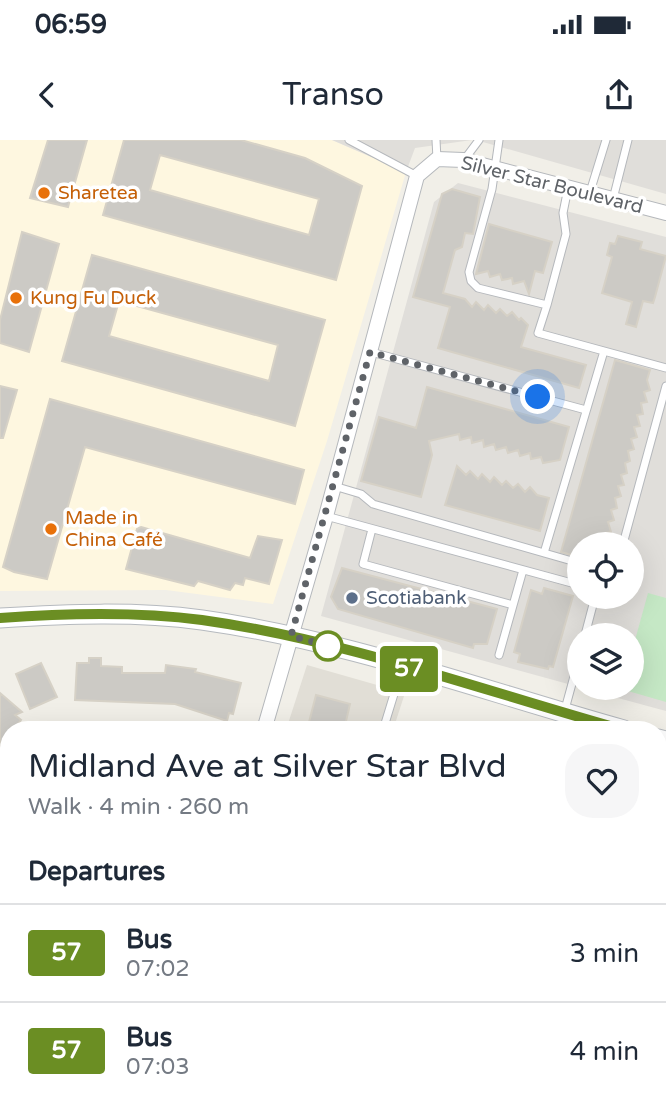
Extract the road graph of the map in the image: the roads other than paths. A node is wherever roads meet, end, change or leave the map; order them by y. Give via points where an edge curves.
1 (349, 140) edge
2 (436, 140) edge
3 (480, 140) edge
4 (499, 140) edge
5 (606, 140) edge
6 (628, 140) edge
7 (437, 159) junction
8 (463, 160) junction
9 (496, 170) junction
10 (417, 176) junction
11 (568, 187) junction
12 (590, 193) junction
13 (613, 200) junction
14 (666, 213) edge
15 (547, 305) junction
16 (604, 351) junction
17 (370, 352) junction
18 (666, 368) edge
19 (666, 386) edge
20 (586, 410) junction
21 (334, 486) junction
22 (326, 516) junction
23 (372, 528) junction
24 (626, 532) edge
25 (544, 553) junction
26 (567, 560) edge
27 (523, 570) junction
28 (567, 582) edge
29 (513, 605) junction
30 (0, 618) edge
31 (291, 636) junction
32 (499, 655) dead end
33 (402, 667) junction
34 (568, 700) edge
35 (564, 713) junction
36 (267, 721) edge
37 (386, 721) edge
38 (592, 721) edge

1 - 10 lane
2 - 7 lane
3 - 8 lane
4 - 9 lane
5 - 12 lane
6 - 13 lane
7 - 8 street, Silver Star Boulevard
7 - 10 street, Silver Star Boulevard
8 - 9 street, Silver Star Boulevard
9 - 11 street, Silver Star Boulevard
9 - 15 lane via 469,272 471,281 478,288
10 - 17 street
11 - 12 street, Silver Star Boulevard
11 - 15 lane via 563,213 566,234
12 - 13 street, Silver Star Boulevard
13 - 14 street, Silver Star Boulevard
15 - 16 lane via 538,333
16 - 18 lane
16 - 20 lane
17 - 20 lane
17 - 21 street
19 - 24 lane
20 - 25 lane
21 - 22 street
21 - 25 lane via 361,494 373,504
22 - 23 lane
22 - 31 street
23 - 27 lane
23 - 29 lane via 363,564
25 - 26 lane
27 - 28 lane
27 - 29 lane
29 - 32 lane
30 - 31 main road via 98,613 199,620
31 - 33 main road
31 - 36 street
33 - 35 main road
33 - 37 lane
34 - 35 lane
35 - 38 main road

